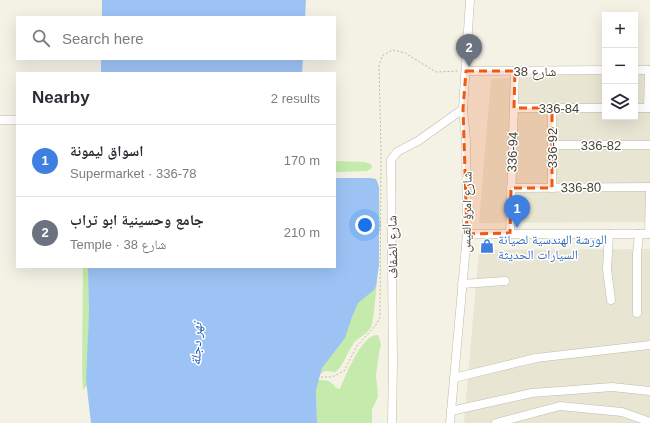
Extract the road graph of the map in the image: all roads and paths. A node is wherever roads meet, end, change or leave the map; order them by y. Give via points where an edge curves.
1 (470, 0) edge
2 (602, 70) edge
3 (638, 70) edge
4 (650, 70) edge
5 (466, 71) junction
6 (515, 71) junction
7 (514, 108) junction
8 (552, 108) junction
9 (602, 108) edge
10 (638, 108) edge
11 (649, 108) edge
12 (463, 109) junction
13 (0, 120) edge
14 (16, 120) edge
15 (552, 145) junction
16 (650, 145) edge
17 (650, 187) edge
18 (511, 188) junction
19 (552, 188) junction
20 (510, 233) junction
21 (467, 234) junction
22 (609, 234) junction
23 (639, 234) junction
24 (650, 234) edge
25 (505, 281) dead end
26 (462, 284) junction
27 (611, 300) dead end
28 (637, 314) dead end
29 (650, 345) edge
30 (321, 377) dead end
31 (454, 378) junction
32 (650, 391) edge
33 (451, 411) junction
34 (650, 422) edge
35 (392, 423) edge
36 (450, 423) edge
37 (496, 423) edge

1 - 5 street, شارع امرؤ القيس
2 - 6 street, شارع 38
3 - 4 street
4 - 11 street
5 - 6 street, شارع 38
5 - 12 street, شارع امرؤ القيس
5 - 30 path via 436,72 405,53 393,50 383,55 379,65 380,317 357,346 344,371 332,377
6 - 7 street, 336-94
7 - 8 street, 336-84
7 - 18 street, 336-94
8 - 9 street, 336-84
8 - 15 street, 336-92
10 - 11 street
12 - 21 street, شارع امرؤ القيس via 466,140
12 - 35 street, شارع الضفاف via 418,141 397,152 392,160
13 - 14 street
15 - 16 street, 336-82
15 - 19 street, 336-92
17 - 19 street, 336-80
17 - 24 street
18 - 19 street, 336-80
18 - 20 street, 336-94
20 - 21 street
20 - 22 street
21 - 26 street, شارع امرؤ القيس
22 - 23 street
22 - 27 street via 607,269
23 - 24 street
23 - 28 street via 636,254
25 - 26 street
26 - 31 street, شارع امرؤ القيس
29 - 31 street via 536,358
31 - 33 street, شارع امرؤ القيس
32 - 33 street via 612,387 532,393
33 - 36 street, شارع امرؤ القيس
34 - 37 street via 622,412 560,406

